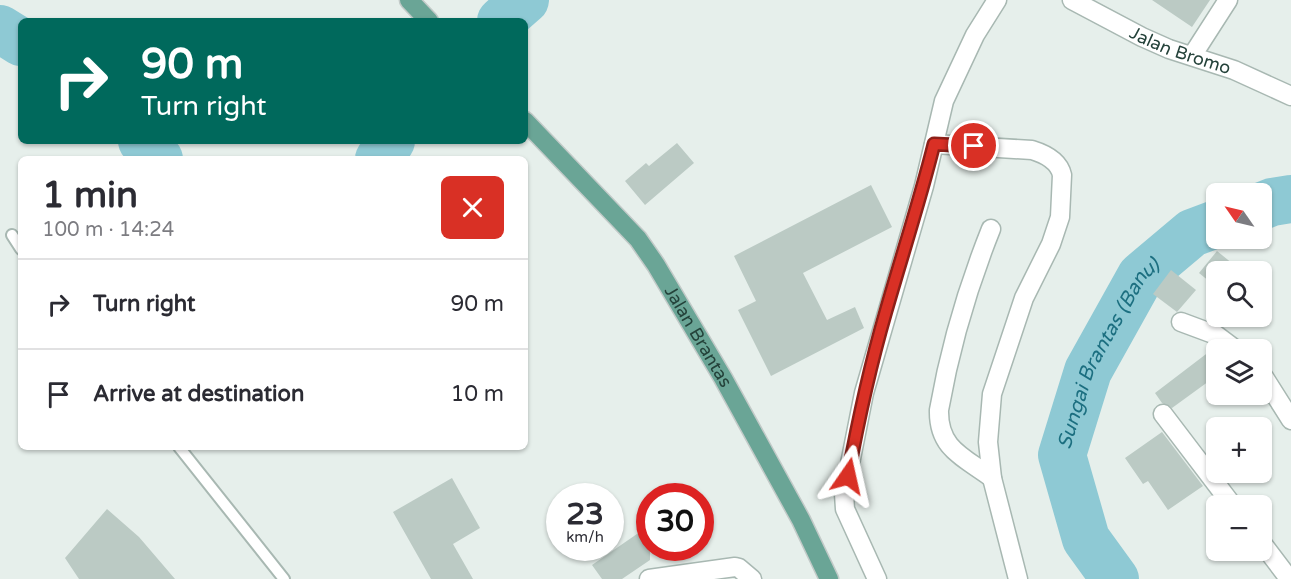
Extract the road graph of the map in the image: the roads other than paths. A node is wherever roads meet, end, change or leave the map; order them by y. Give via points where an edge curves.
1 (997, 0) edge
2 (1072, 0) edge
3 (1227, 0) edge
4 (410, 1) edge
5 (426, 18) edge
6 (1192, 56) junction
7 (1291, 96) edge
8 (528, 124) edge
9 (934, 144) junction
10 (991, 229) dead end
11 (12, 235) dead end
12 (18, 244) edge
13 (1181, 322) dead end
14 (1221, 339) edge
15 (1272, 390) edge
16 (1163, 414) dead end
17 (1291, 420) edge
18 (181, 450) edge
19 (992, 478) junction
20 (1225, 495) edge
21 (1272, 556) edge
22 (1287, 576) edge
23 (284, 579) edge
24 (649, 579) edge
25 (752, 579) edge
26 (829, 579) edge
27 (877, 579) edge
28 (1018, 579) edge

1 - 9 street via 975,35 944,101
2 - 6 street, Jalan Bromo via 1142,37
3 - 6 street
4 - 5 main road
6 - 7 street, Jalan Bromo
8 - 26 main road, Jalan Brantas via 638,239 656,265 745,418
9 - 19 street via 1032,150 1043,153 1061,169 1060,217 1024,298 992,394 988,442
9 - 27 street via 866,384 844,494 845,509
10 - 19 street via 953,339 938,422 950,447
11 - 12 lane
13 - 14 street
15 - 17 street
16 - 20 street
18 - 23 lane
19 - 28 street
21 - 22 street
24 - 25 street via 735,567

